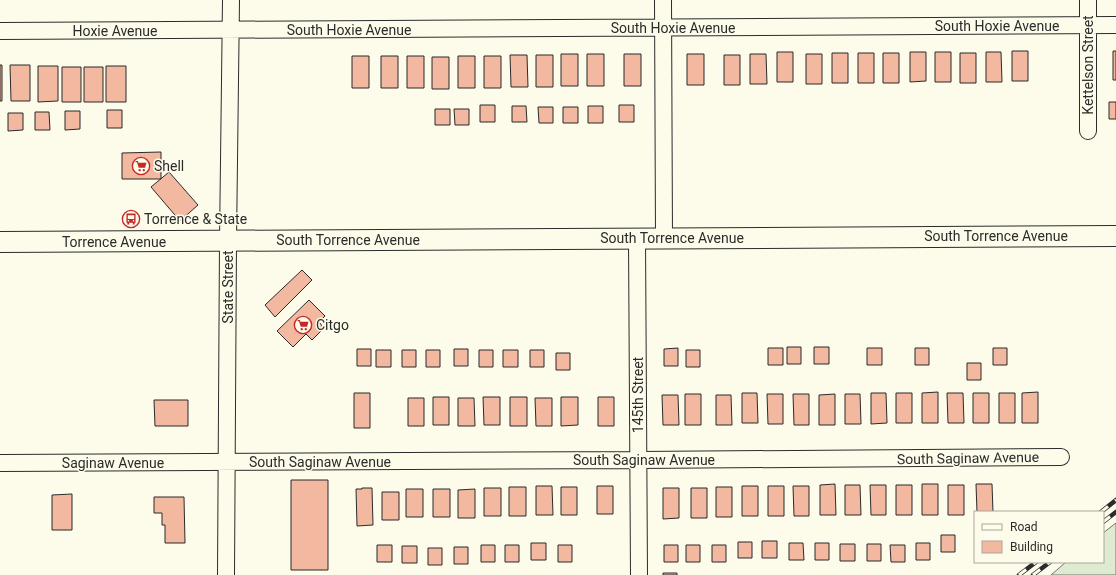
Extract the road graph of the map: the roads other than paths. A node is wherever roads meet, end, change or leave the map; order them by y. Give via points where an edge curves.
1 (231, 0) edge
2 (663, 0) edge
3 (1088, 0) edge
4 (1088, 25) junction
5 (1116, 25) edge
6 (663, 28) junction
7 (231, 30) junction
8 (0, 32) edge
9 (1088, 131) dead end
10 (1116, 236) edge
11 (637, 238) junction
12 (664, 238) junction
13 (228, 241) junction
14 (0, 242) edge
15 (1061, 457) dead end
16 (638, 460) junction
17 (227, 462) junction
18 (0, 463) edge
19 (226, 575) edge
20 (638, 575) edge

1 - 7 street, State Street
2 - 6 street
3 - 4 street, Kettelson Street
4 - 5 street, South Hoxie Avenue
4 - 6 street, South Hoxie Avenue
4 - 9 street, Kettelson Street
6 - 7 street, South Hoxie Avenue
6 - 12 street
7 - 8 street, Hoxie Avenue
7 - 13 street, State Street
10 - 12 main road, South Torrence Avenue
11 - 12 main road, South Torrence Avenue
11 - 13 main road, South Torrence Avenue
11 - 16 street, 145th Street
13 - 14 main road, Torrence Avenue
13 - 17 street, State Street
15 - 16 street, South Saginaw Avenue
16 - 17 street, South Saginaw Avenue
16 - 20 street, 145th Street
17 - 18 street, Saginaw Avenue
17 - 19 street, State Street

